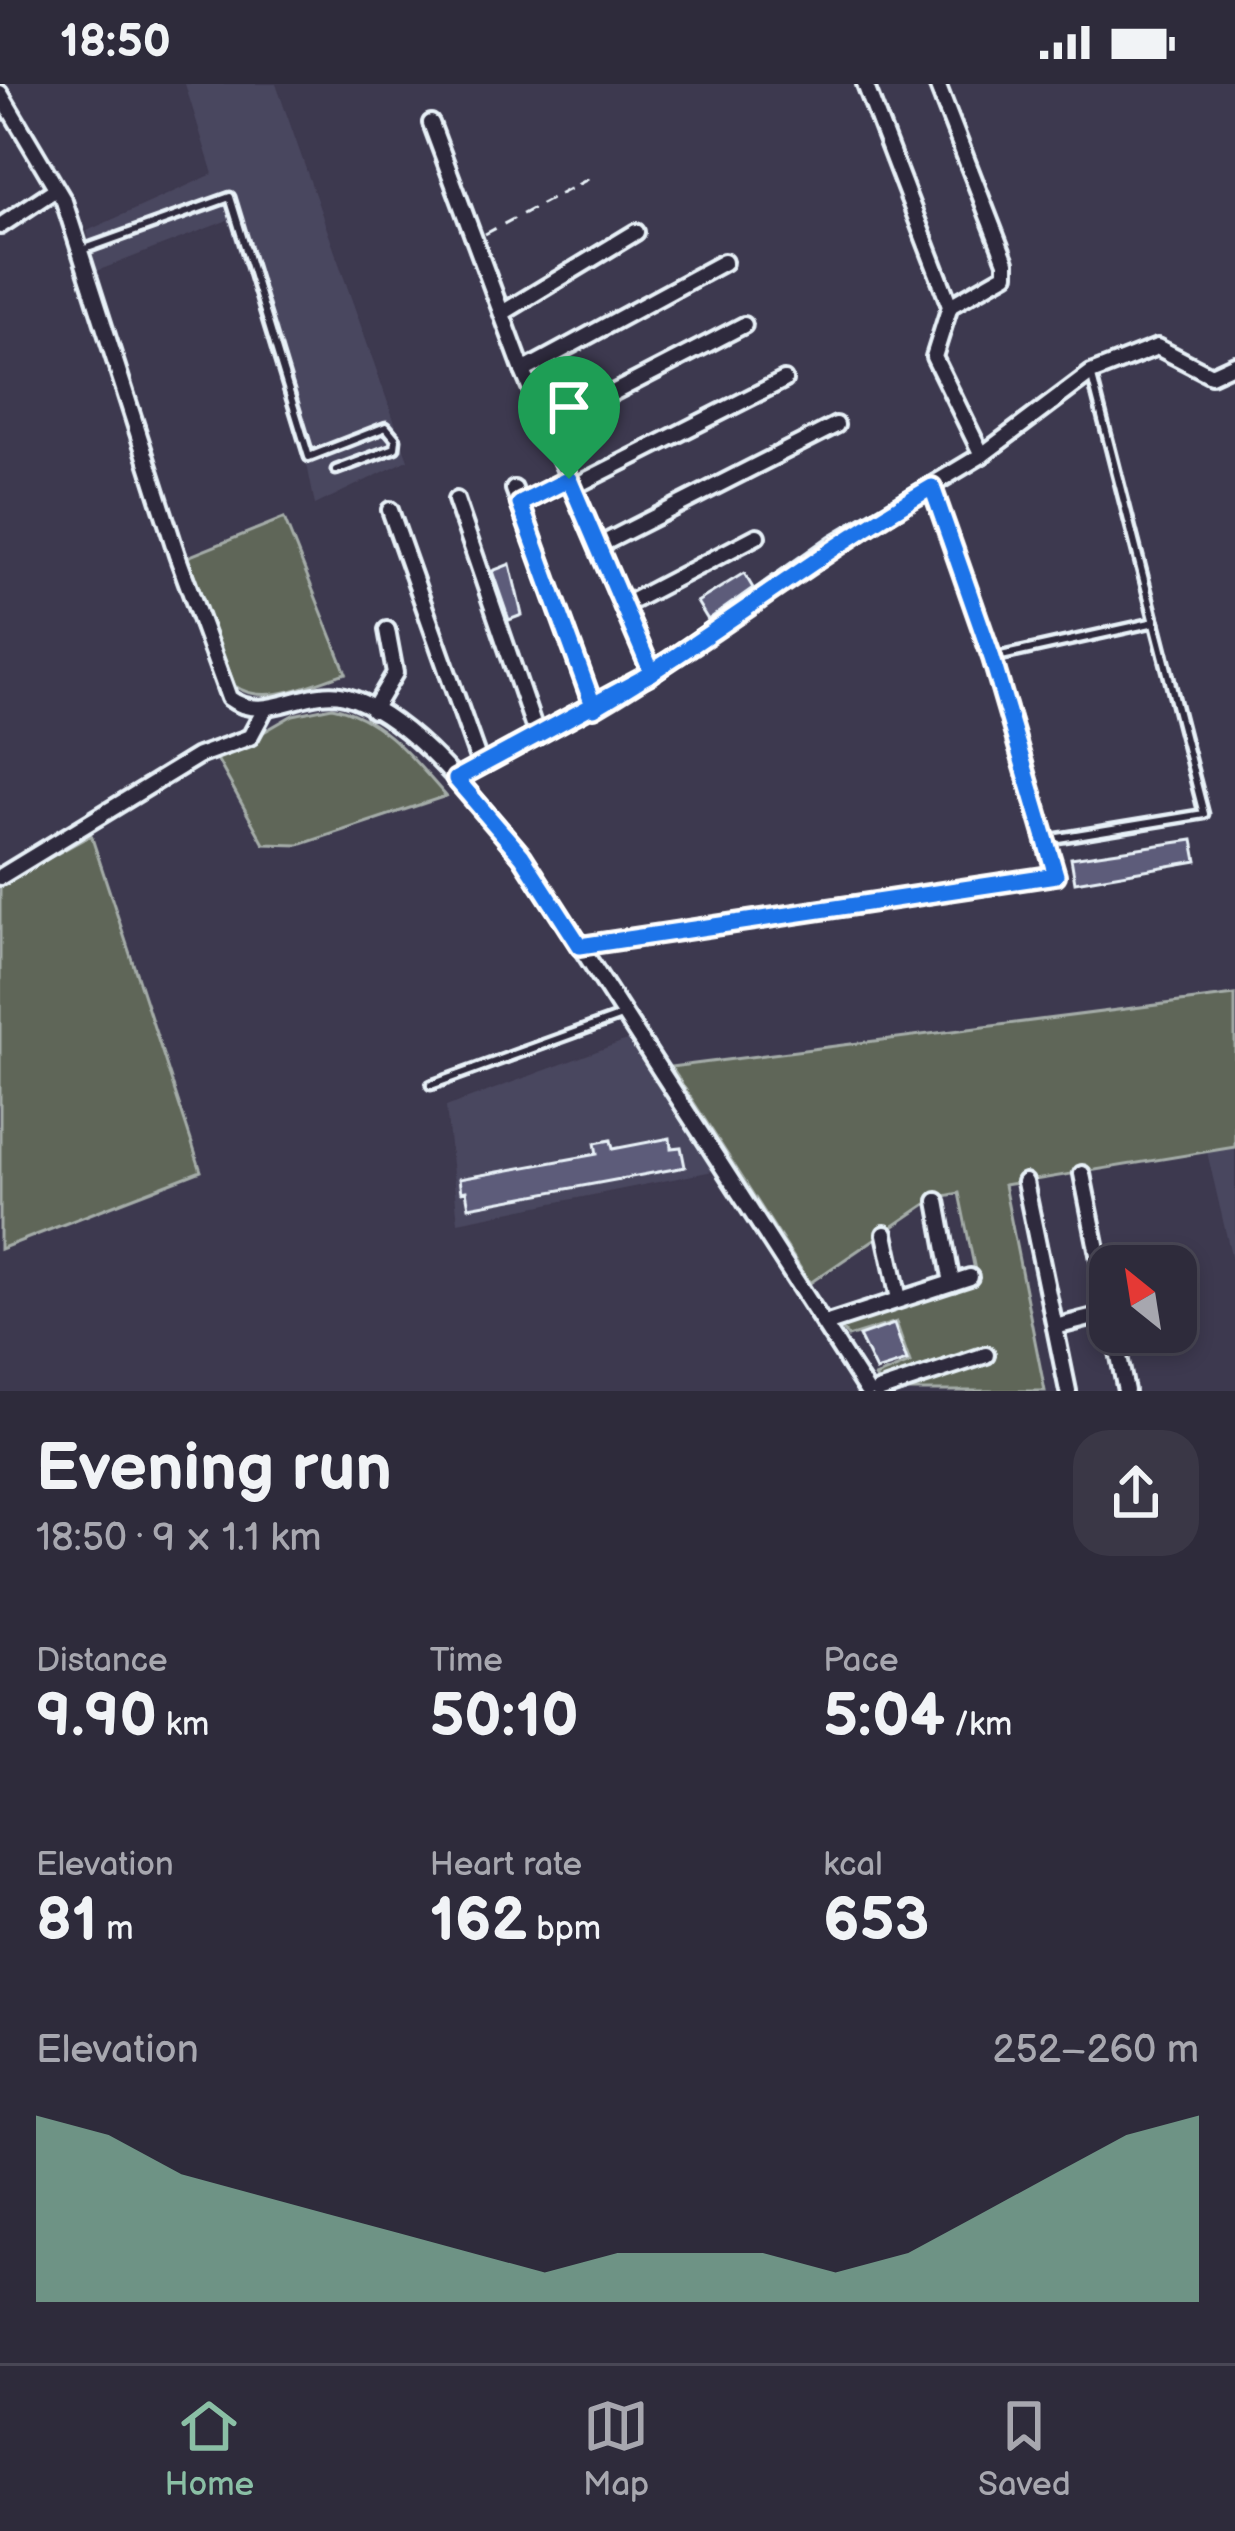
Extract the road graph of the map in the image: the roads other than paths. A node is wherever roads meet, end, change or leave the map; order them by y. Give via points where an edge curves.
1 (865, 84) edge
2 (937, 84) edge
3 (0, 93) edge
4 (431, 123) dead end
5 (56, 189) junction
6 (0, 226) edge
7 (636, 232) dead end
8 (82, 250) junction
9 (724, 262) dead end
10 (950, 306) junction
11 (504, 312) junction
12 (744, 325) dead end
13 (1235, 364) edge
14 (524, 371) junction
15 (1091, 374) junction
16 (784, 380) dead end
17 (836, 425) dead end
18 (547, 428) junction
19 (982, 455) junction
20 (336, 470) dead end
21 (571, 483) junction
22 (932, 487) junction
23 (456, 500) dead end
24 (389, 510) dead end
25 (757, 536) dead end
26 (598, 546) junction
27 (623, 606) junction
28 (1155, 622) junction
29 (388, 630) dead end
30 (992, 658) junction
31 (652, 673) junction
32 (594, 708) junction
33 (266, 709) junction
34 (373, 710) junction
35 (537, 736) junction
36 (480, 764) junction
37 (456, 779) junction
38 (1046, 840) junction
39 (0, 877) edge
40 (580, 946) junction
41 (625, 1015) junction
42 (430, 1085) dead end
43 (1082, 1174) dead end
44 (1025, 1183) dead end
45 (937, 1201) dead end
46 (885, 1234) dead end
47 (1096, 1245) edge
48 (970, 1276) dead end
49 (952, 1282) junction
50 (899, 1299) junction
51 (1089, 1319) edge
52 (825, 1324) junction
53 (1055, 1327) junction
54 (1118, 1353) edge
55 (986, 1355) dead end
56 (867, 1391) edge
57 (878, 1391) edge
58 (1068, 1391) edge
59 (1126, 1391) edge

1 - 10 street
2 - 10 street via 1006,262 1006,274
3 - 5 street
4 - 11 street
5 - 6 street
5 - 8 street
7 - 11 street
8 - 20 lane via 230,196 309,458 386,427 396,439 394,448
8 - 33 street via 229,698
9 - 14 street
10 - 19 street via 934,356
11 - 14 street
12 - 18 street
13 - 15 street via 1211,375 1157,347
14 - 18 street
15 - 19 street
15 - 28 lane
16 - 21 street
17 - 26 street
18 - 21 street
19 - 22 street
21 - 26 street
21 - 32 street via 518,496
22 - 30 lane
22 - 31 street via 834,544
23 - 35 street
24 - 36 street
25 - 27 street
26 - 27 street
27 - 31 street
28 - 30 lane
28 - 38 lane via 1204,814
29 - 34 street via 395,673
30 - 38 lane
31 - 32 street
32 - 35 street
33 - 34 street via 326,694
33 - 39 street via 250,737 198,756
34 - 37 street
35 - 36 street
36 - 37 street
37 - 40 street via 522,856
38 - 40 lane via 1057,873 1051,879
40 - 41 street
41 - 42 lane
41 - 52 street
43 - 47 street
44 - 53 street
45 - 49 street
46 - 50 street
48 - 49 street
49 - 50 street
50 - 52 street
51 - 53 street
52 - 56 street
53 - 58 street
54 - 59 street
55 - 57 street

